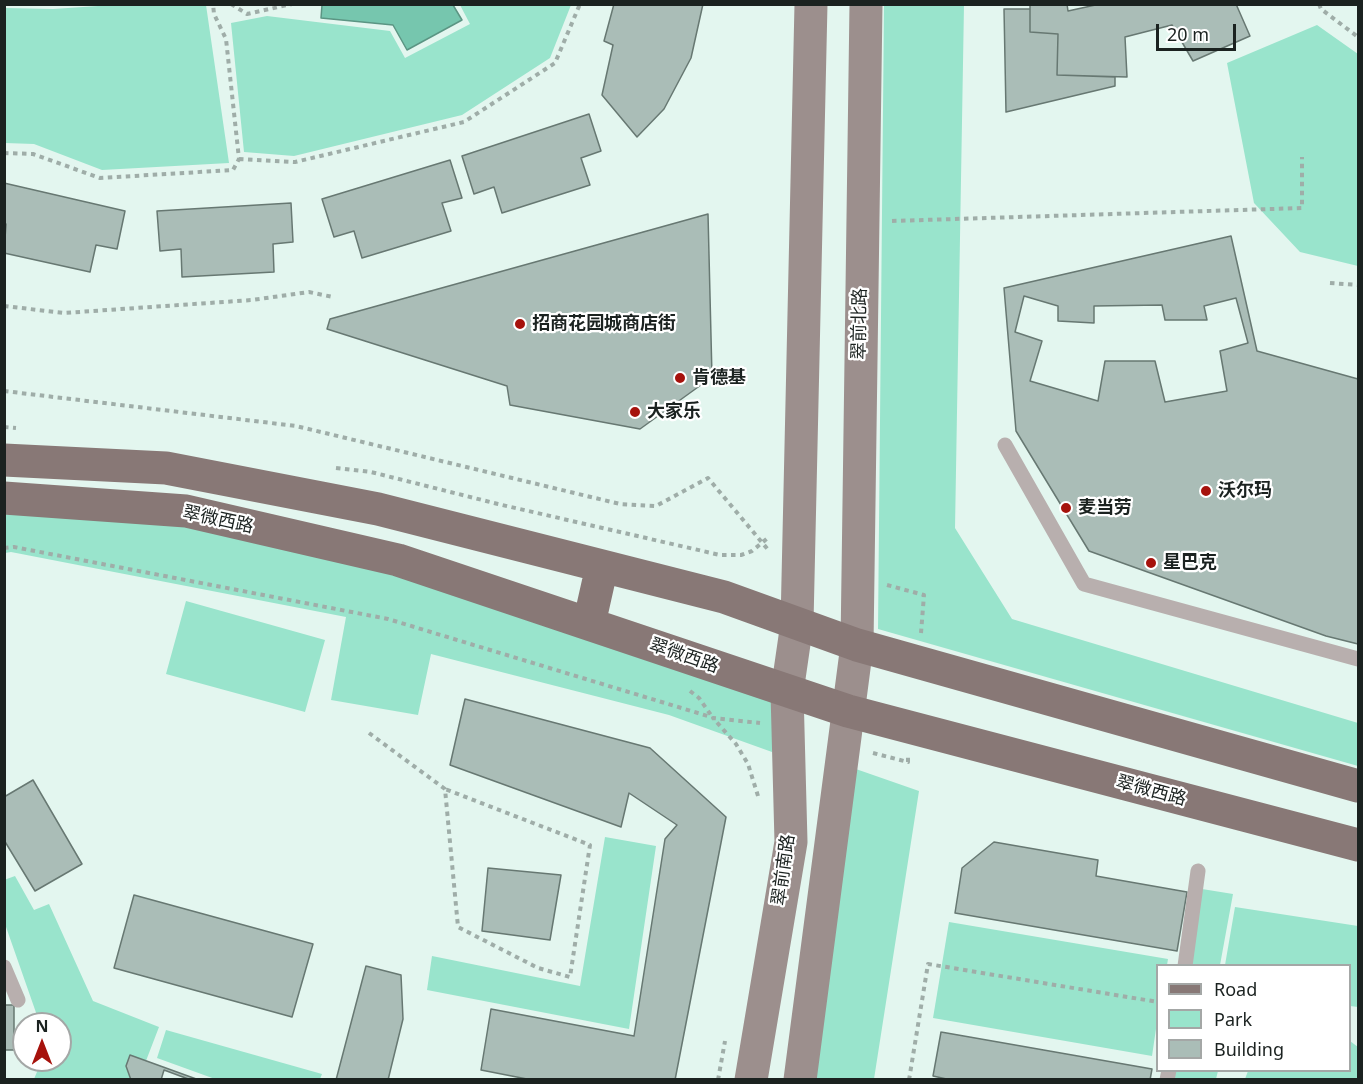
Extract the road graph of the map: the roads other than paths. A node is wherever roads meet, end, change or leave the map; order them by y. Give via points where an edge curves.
1 (811, 4) edge
2 (866, 4) edge
3 (1005, 444) dead end
4 (4, 460) edge
5 (4, 498) edge
6 (602, 566) junction
7 (797, 623) junction
8 (589, 624) junction
9 (857, 645) junction
10 (1359, 659) edge
11 (787, 692) junction
12 (848, 711) junction
13 (1359, 786) edge
14 (1359, 845) edge
15 (1198, 871) dead end
16 (1185, 964) edge
17 (4, 967) edge
18 (18, 1000) dead end
19 (751, 1080) edge
20 (800, 1080) edge

1 - 7 main road
2 - 9 main road, 翠前北路
3 - 10 lane via 1084,584
4 - 6 main road via 166,468 378,509
5 - 8 main road, 翠微西路 via 186,512 398,560
6 - 7 main road via 724,597
6 - 8 main road
7 - 9 main road
7 - 11 main road, 翠前南路
8 - 11 main road, 翠微西路
9 - 12 main road, 翠前北路
9 - 13 main road
11 - 12 main road, 翠微西路
11 - 19 main road, 翠前南路 via 790,842
12 - 14 main road, 翠微西路
12 - 20 main road
15 - 16 lane
17 - 18 lane

